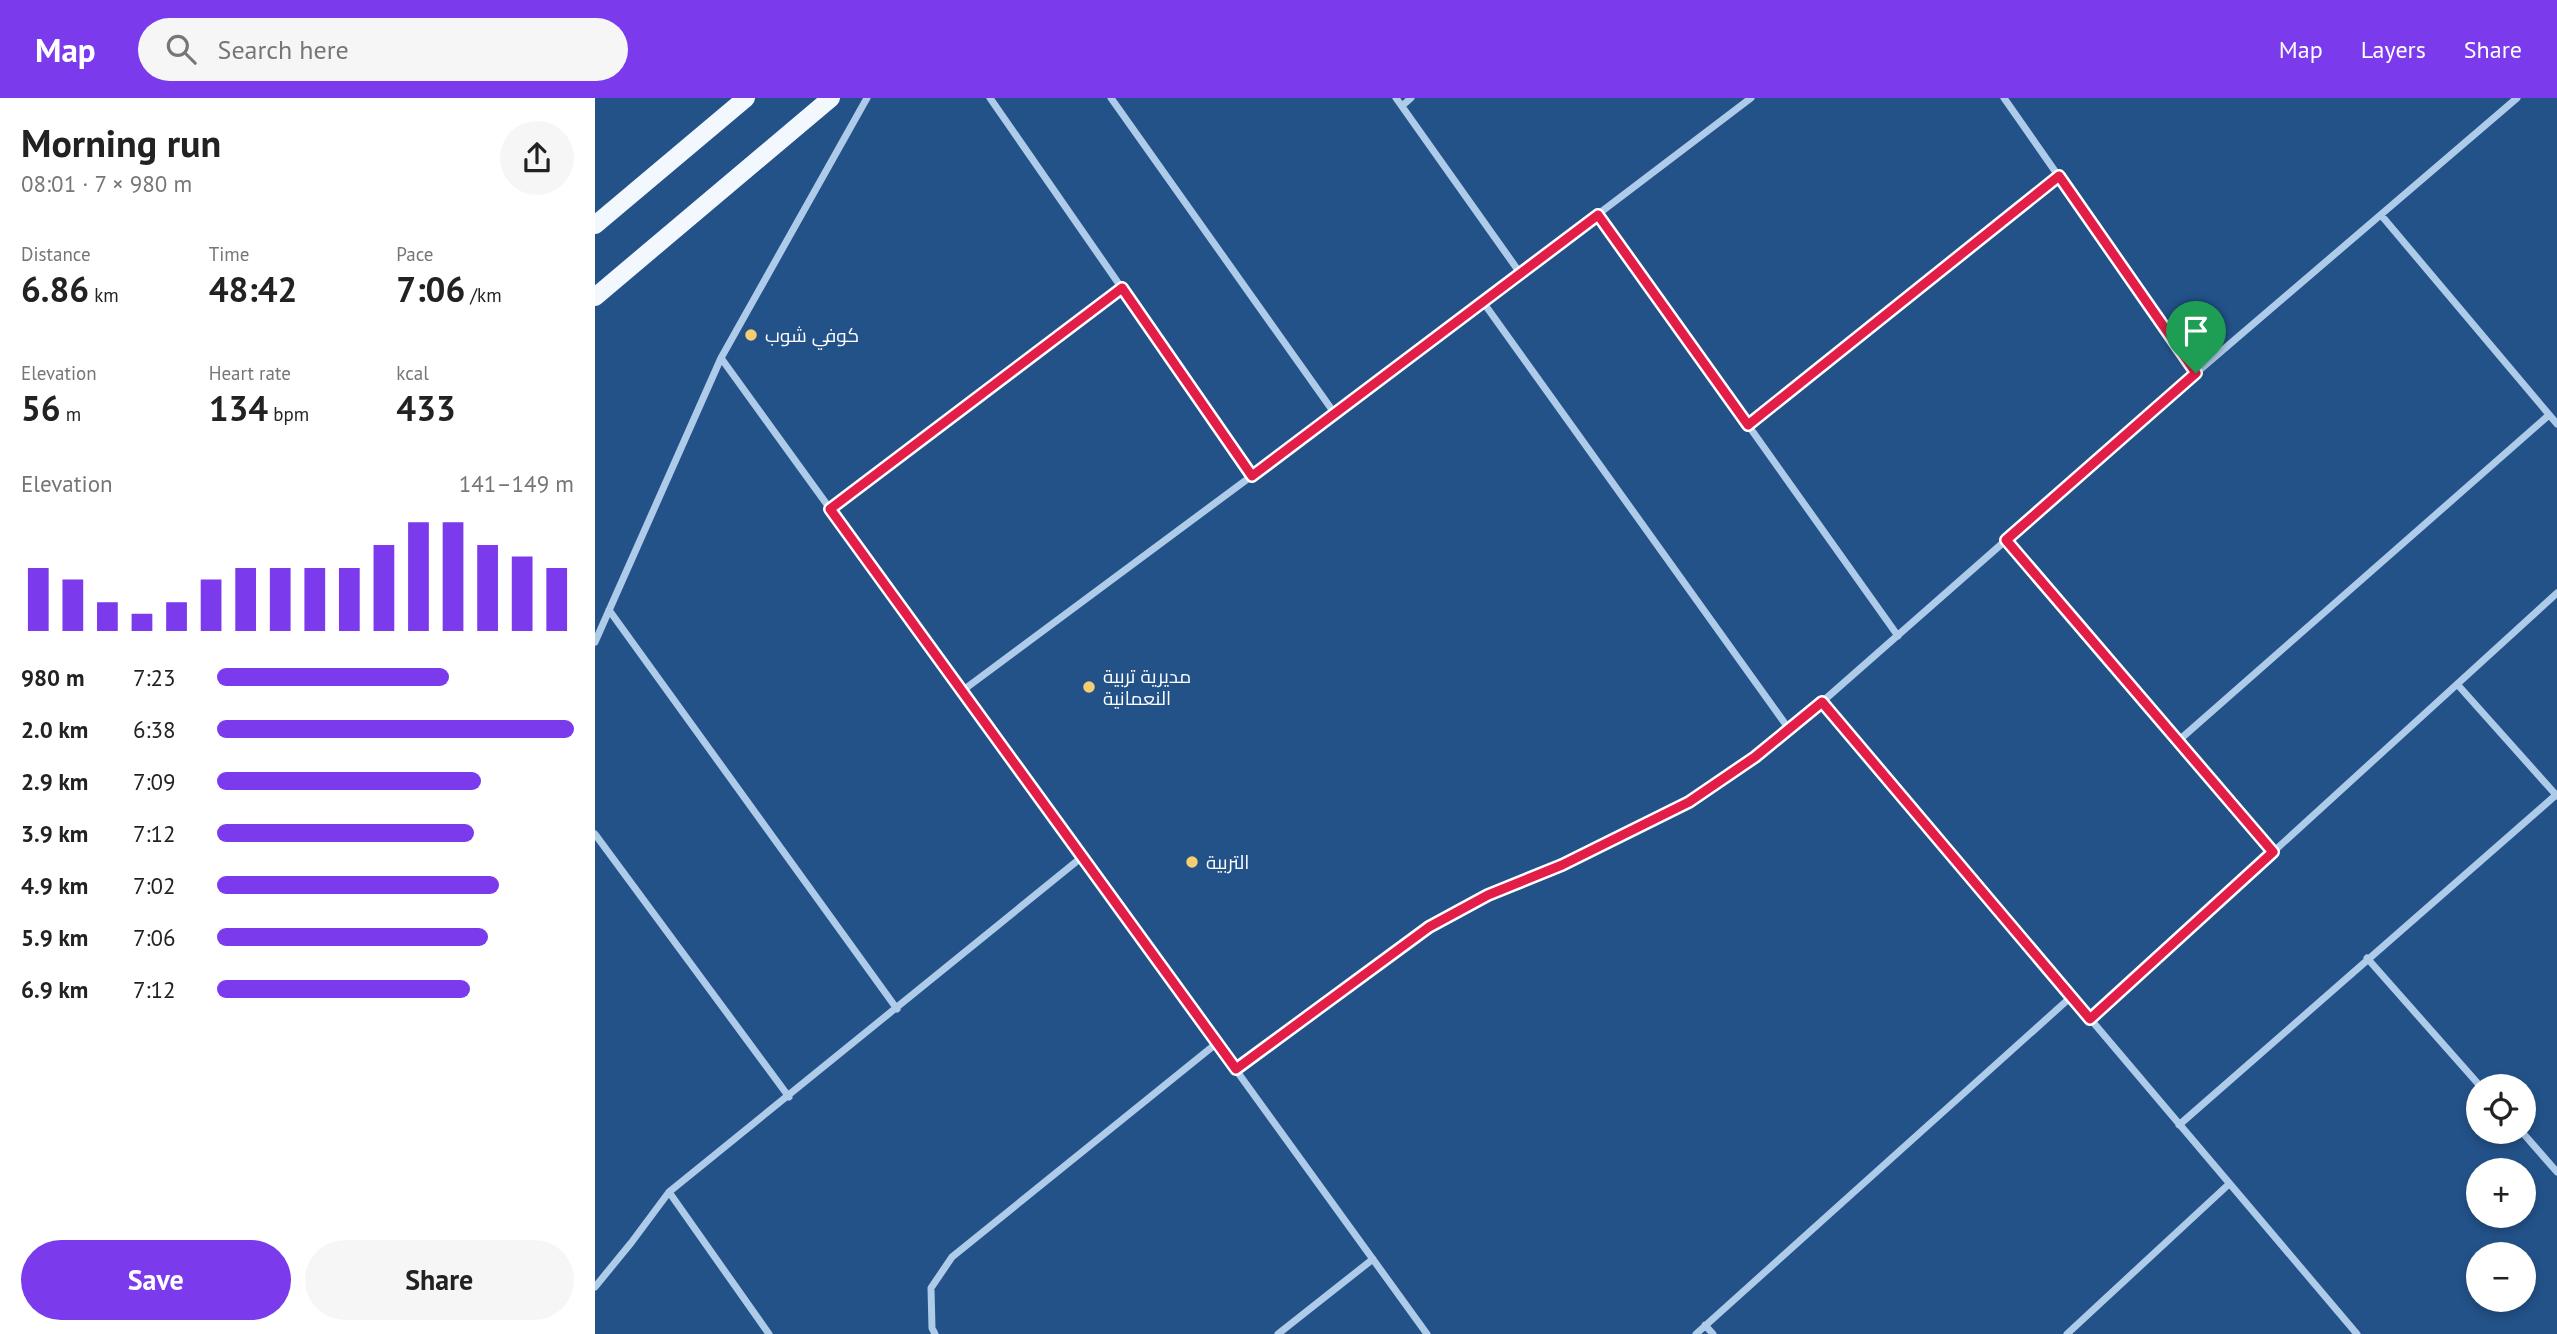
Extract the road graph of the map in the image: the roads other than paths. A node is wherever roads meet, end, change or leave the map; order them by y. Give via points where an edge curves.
1 (746, 98) edge
2 (831, 98) edge
3 (867, 98) edge
4 (990, 98) edge
5 (1111, 98) edge
6 (1396, 98) edge
7 (1411, 98) edge
8 (1751, 98) edge
9 (2004, 98) edge
10 (2517, 98) edge
11 (1402, 106) junction
12 (2059, 176) junction
13 (1598, 215) junction
14 (2381, 215) junction
15 (595, 226) edge
16 (1520, 274) junction
17 (1122, 288) junction
18 (595, 298) edge
19 (1483, 302) junction
20 (721, 358) junction
21 (2196, 373) junction
22 (1335, 414) junction
23 (2549, 415) junction
24 (1748, 425) junction
25 (2557, 425) edge
26 (1252, 476) junction
27 (830, 509) junction
28 (2006, 540) junction
29 (2557, 593) edge
30 (609, 610) junction
31 (1898, 636) junction
32 (595, 642) edge
33 (2457, 684) junction
34 (962, 691) junction
35 (1822, 702) junction
36 (1789, 729) junction
37 (2177, 742) junction
38 (2557, 795) edge
39 (595, 834) edge
40 (2273, 852) junction
41 (1082, 857) junction
42 (2367, 958) junction
43 (2072, 996) junction
44 (897, 1009) junction
45 (2090, 1019) junction
46 (1217, 1043) junction
47 (1236, 1069) junction
48 (2470, 1074) edge
49 (789, 1097) junction
50 (2179, 1125) junction
51 (2532, 1144) edge
52 (2557, 1172) edge
53 (2229, 1184) junction
54 (669, 1192) junction
55 (1373, 1259) junction
56 (595, 1287) edge
57 (1705, 1325) junction
58 (769, 1334) edge
59 (935, 1334) edge
60 (1278, 1334) edge
61 (1427, 1334) edge
62 (1696, 1334) edge
63 (1713, 1334) edge
64 (2067, 1334) edge
65 (2357, 1334) edge

1 - 15 main road
2 - 18 main road
3 - 20 street
4 - 17 street
5 - 22 street
6 - 11 street
7 - 11 street
8 - 13 street
9 - 12 street
10 - 14 street
11 - 16 street
12 - 21 street
12 - 24 street
13 - 16 street
13 - 24 street
14 - 21 street
14 - 23 street
16 - 19 street
17 - 26 street
17 - 27 street
19 - 22 street
19 - 36 street
20 - 27 street
20 - 30 street
21 - 28 street
22 - 26 street
23 - 25 street
23 - 37 street
24 - 31 street
26 - 34 street
27 - 34 street
28 - 31 street
28 - 37 street
29 - 33 street
30 - 32 street
30 - 44 street
31 - 35 street
33 - 38 street
33 - 40 street
34 - 41 street
35 - 36 street
35 - 43 street
36 - 47 street via 1689,802 1429,927
37 - 40 street
38 - 42 street
39 - 49 street
40 - 45 street
41 - 44 street
41 - 46 street
42 - 48 street
42 - 50 street
43 - 45 street
43 - 57 street
44 - 49 street
45 - 50 street
46 - 47 street
46 - 59 street via 952,1257 931,1288
47 - 55 street
49 - 54 street
50 - 53 street
51 - 52 street
53 - 64 street
53 - 65 street
54 - 56 street
54 - 58 street
55 - 60 street
55 - 61 street
57 - 62 street
57 - 63 street

